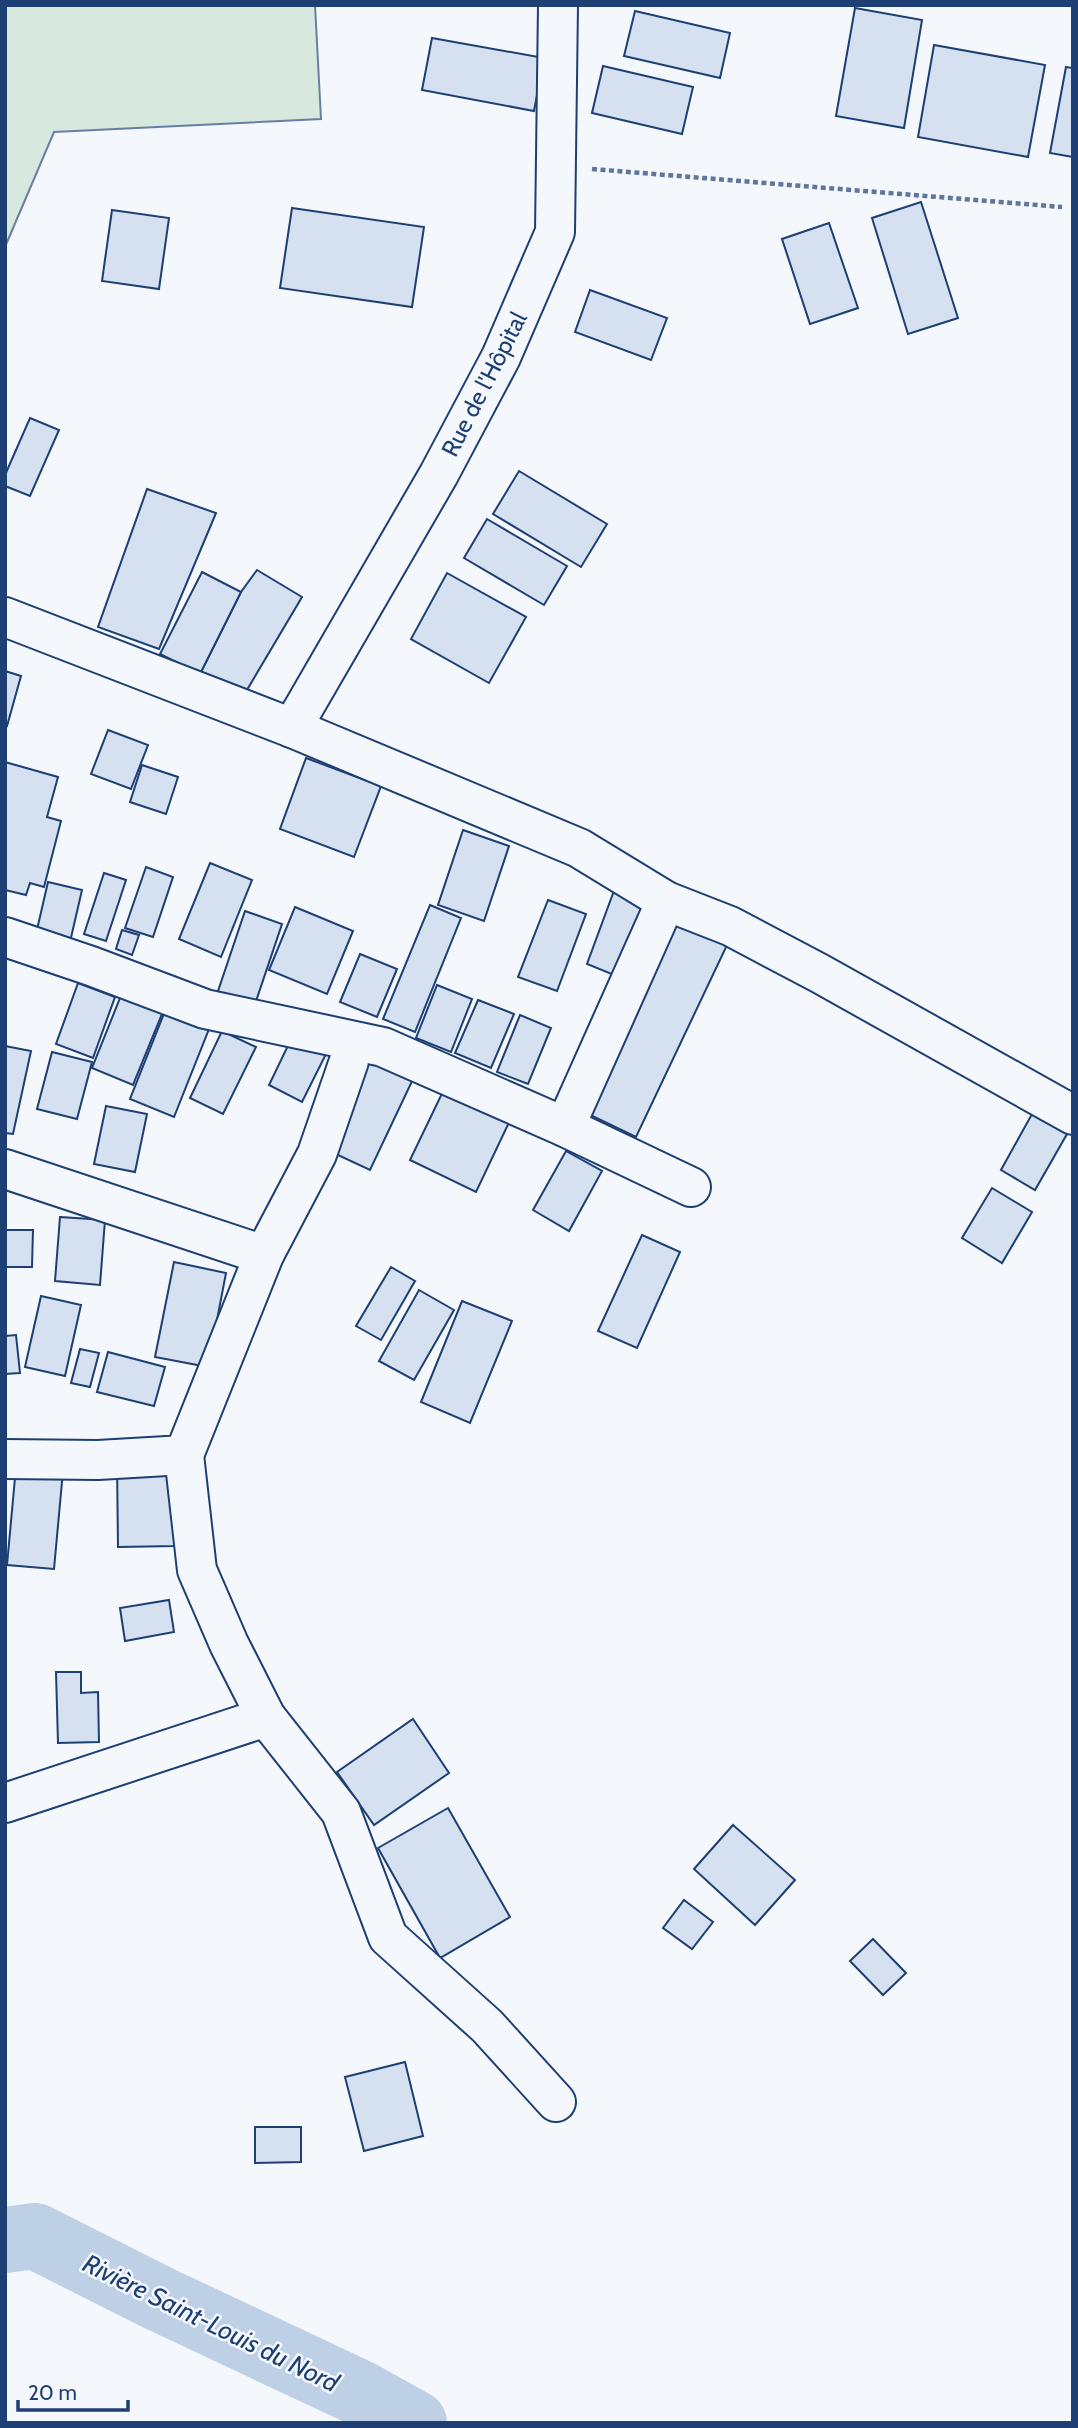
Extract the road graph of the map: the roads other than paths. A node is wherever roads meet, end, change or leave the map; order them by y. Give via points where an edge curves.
1 (558, 5) edge
2 (5, 617) edge
3 (292, 729) junction
4 (666, 901) junction
5 (5, 937) edge
6 (349, 1061) dead end
7 (1073, 1115) edge
8 (565, 1127) junction
9 (5, 1170) edge
10 (691, 1187) dead end
11 (264, 1255) junction
12 (184, 1455) junction
13 (5, 1459) edge
14 (266, 1717) junction
15 (5, 1803) edge
16 (556, 2102) dead end

1 - 3 street, Rue de l'Hôpital via 555,232 501,357
2 - 3 street
3 - 4 street via 579,848
4 - 7 street via 730,926
4 - 8 street
5 - 8 street via 205,1009 383,1047
6 - 11 street via 317,1154
8 - 10 street
9 - 11 street
11 - 12 street
12 - 13 street
12 - 14 street via 197,1570
14 - 15 street
14 - 16 street via 341,1812 388,1937 487,2025

